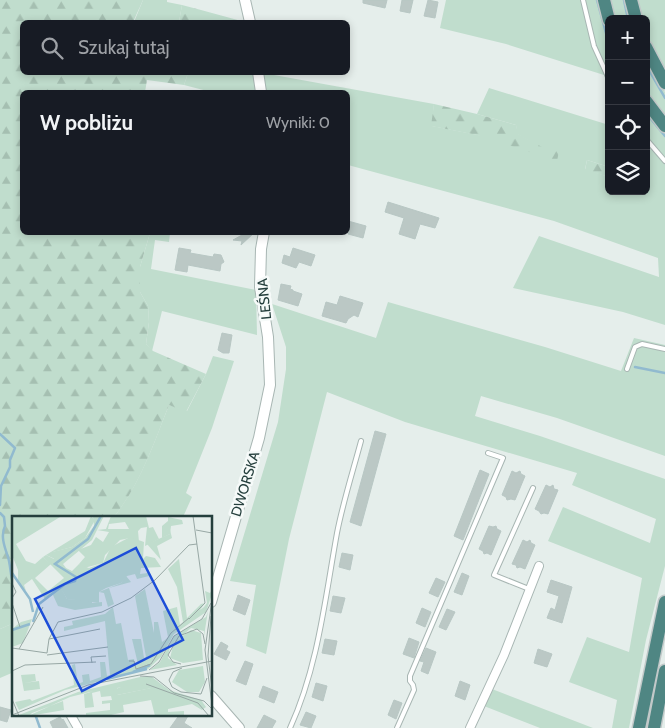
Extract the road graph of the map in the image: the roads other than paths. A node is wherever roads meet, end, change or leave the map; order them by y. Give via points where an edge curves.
1 (245, 0) edge
2 (583, 0) edge
3 (604, 0) edge
4 (631, 0) edge
5 (608, 15) edge
6 (635, 15) edge
7 (250, 20) edge
8 (650, 55) edge
9 (605, 70) edge
10 (258, 75) edge
11 (665, 83) edge
12 (261, 90) edge
13 (648, 105) edge
14 (665, 126) edge
15 (650, 144) edge
16 (665, 161) edge
17 (263, 235) edge
18 (665, 349) edge
19 (270, 365) joint
20 (627, 369) dead end
21 (361, 441) dead end
22 (488, 453) dead end
23 (533, 488) dead end
24 (539, 566) dead end
25 (529, 589) junction
26 (212, 599) edge
27 (665, 602) edge
28 (665, 671) edge
29 (212, 697) edge
30 (71, 716) edge
31 (78, 728) edge
32 (240, 728) edge
33 (290, 728) edge
34 (397, 728) edge
35 (470, 728) edge
36 (639, 728) edge
37 (654, 728) edge

1 - 7 street
2 - 9 lane via 594,46
3 - 5 highway
4 - 6 highway
8 - 11 highway
10 - 12 street
13 - 14 highway
15 - 16 lane
17 - 19 street, LEŚNA via 260,287
18 - 20 lane via 642,344 635,347
19 - 26 street, DWORSKA via 265,415
21 - 33 lane via 338,529 313,664
22 - 34 lane via 503,458 410,676 414,690
23 - 25 lane via 494,575
24 - 25 street
25 - 35 street via 504,655
27 - 36 highway
28 - 37 highway
29 - 32 street
30 - 31 street

